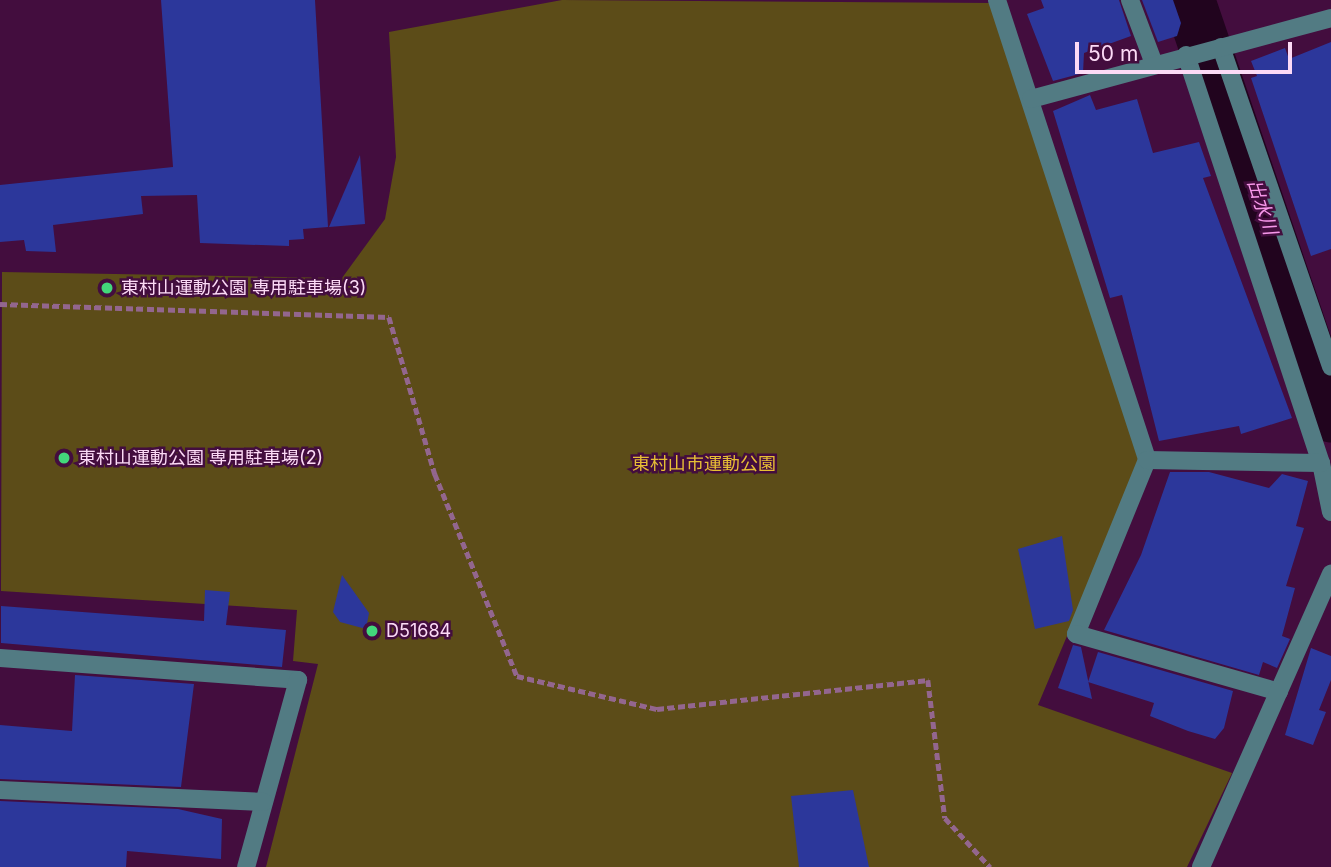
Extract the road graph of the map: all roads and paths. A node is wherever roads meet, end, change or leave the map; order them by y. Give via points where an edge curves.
1 (998, 0) edge
2 (1130, 0) edge
3 (1331, 18) edge
4 (1221, 47) junction
5 (1186, 55) junction
6 (1154, 64) junction
7 (1031, 99) junction
8 (0, 304) edge
9 (1331, 367) edge
10 (1147, 460) junction
11 (1321, 463) junction
12 (1331, 512) edge
13 (1331, 574) edge
14 (0, 658) edge
15 (1279, 692) junction
16 (0, 790) edge
17 (264, 802) junction
18 (246, 867) edge
19 (990, 867) edge
20 (1201, 867) edge

1 - 7 street
2 - 6 street
3 - 4 street
4 - 5 street
4 - 9 street
5 - 6 street
5 - 11 street
6 - 7 street
7 - 10 street
8 - 19 path via 389,317 435,474 517,676 656,709 928,680 945,818
10 - 11 street
10 - 15 street via 1076,634
11 - 12 street
13 - 15 street
14 - 17 street via 298,680
15 - 20 street
16 - 17 street
17 - 18 street

